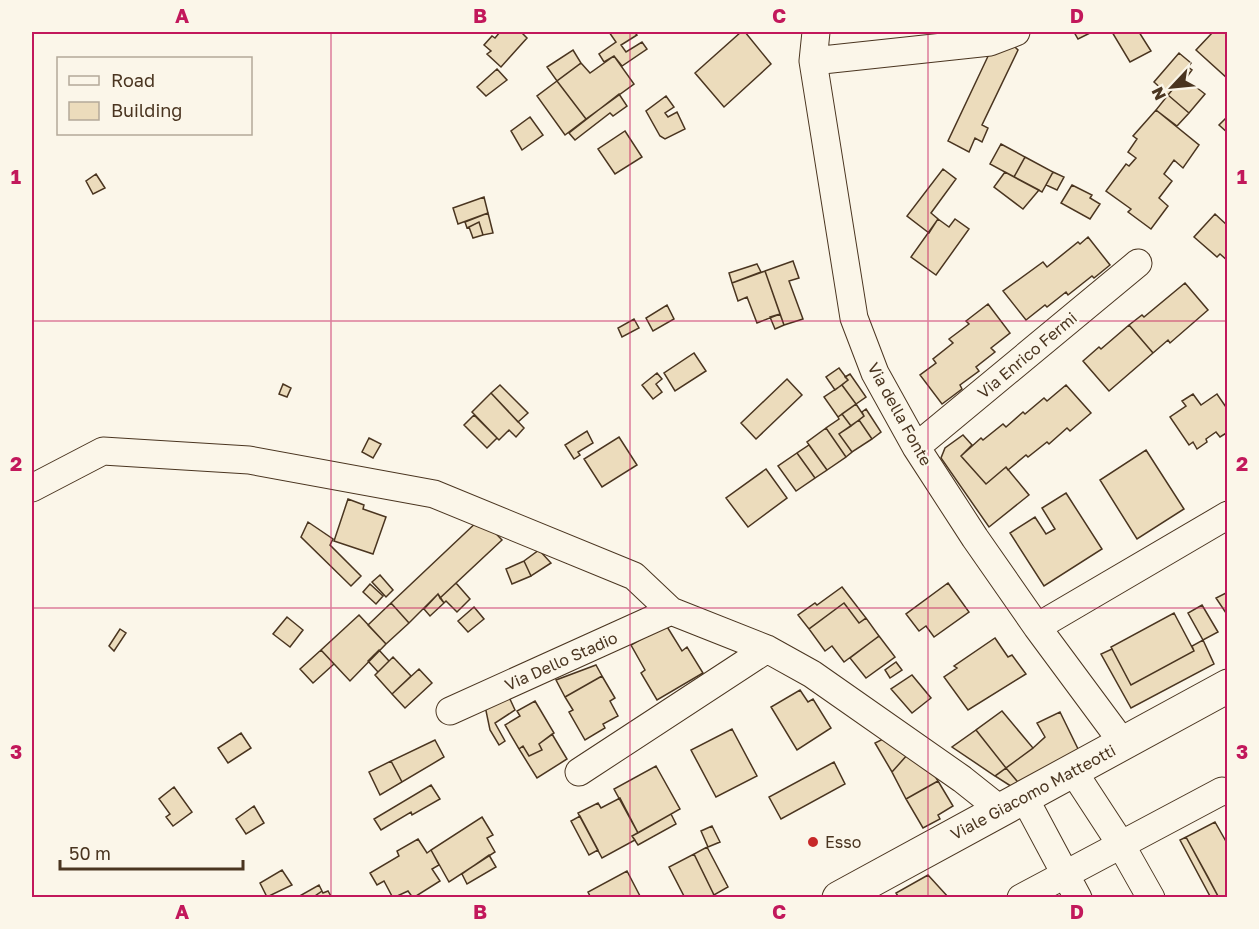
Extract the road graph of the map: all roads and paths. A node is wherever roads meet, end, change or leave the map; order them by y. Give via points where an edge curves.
1 (816, 32) edge
2 (1016, 32) edge
3 (813, 61) junction
4 (1138, 263) dead end
5 (916, 447) junction
6 (32, 488) edge
7 (1227, 515) edge
8 (671, 611) junction
9 (1037, 627) junction
10 (767, 649) junction
11 (1227, 686) edge
12 (450, 711) dead end
13 (1123, 743) junction
14 (1073, 771) junction
15 (579, 772) dead end
16 (1227, 792) edge
17 (1012, 804) junction
18 (1120, 843) junction
19 (1066, 873) junction
20 (839, 897) edge
21 (1021, 897) edge
22 (1078, 897) edge
23 (1151, 897) edge

1 - 3 street, Via della Fonte
2 - 3 street via 990,42
3 - 5 street, Via della Fonte via 854,318 875,373
4 - 5 street, Via Enrico Fermi
5 - 9 street, Via della Fonte
6 - 8 street via 103,451 249,460 423,492 634,576
7 - 9 street
8 - 10 street
8 - 12 street, Via Dello Stadio
9 - 13 street, Via della Fonte
10 - 15 street
10 - 17 street via 812,674 962,779
11 - 13 main road, Viale Giacomo Matteotti
13 - 14 main road, Viale Giacomo Matteotti
14 - 17 main road, Viale Giacomo Matteotti
14 - 18 street
16 - 18 street via 1222,790
17 - 19 street
17 - 20 main road, Viale Giacomo Matteotti
18 - 19 street
18 - 23 street
19 - 21 street
19 - 22 street

